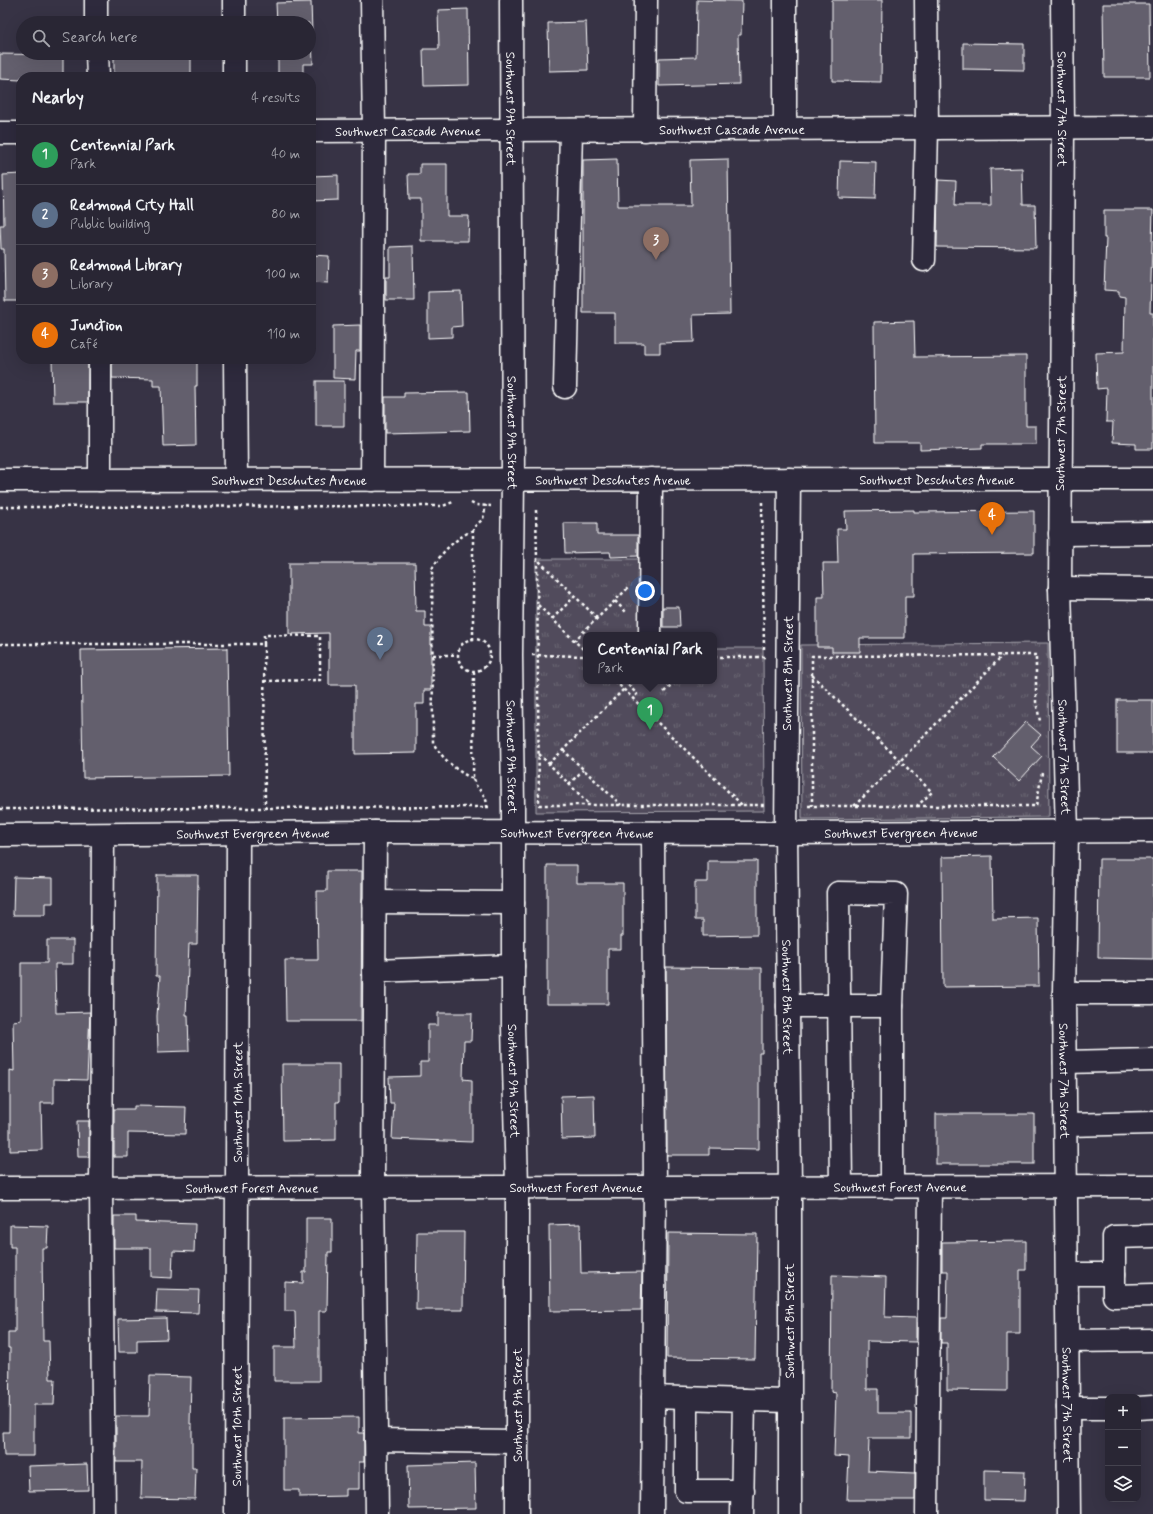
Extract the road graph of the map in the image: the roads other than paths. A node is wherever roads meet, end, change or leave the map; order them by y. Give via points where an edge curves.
1 (96, 0) edge
2 (234, 0) edge
3 (372, 0) edge
4 (511, 0) edge
5 (646, 0) edge
6 (785, 0) edge
7 (926, 0) edge
8 (1062, 0) edge
9 (96, 16) edge
10 (234, 16) edge
11 (97, 60) edge
12 (234, 60) edge
13 (98, 72) edge
14 (234, 72) edge
15 (1063, 127) junction
16 (1153, 127) edge
17 (927, 128) junction
18 (785, 129) junction
19 (512, 130) junction
20 (571, 130) junction
21 (645, 130) junction
22 (374, 131) junction
23 (316, 132) edge
24 (0, 133) edge
25 (16, 133) edge
26 (924, 260) dead end
27 (100, 364) edge
28 (235, 364) edge
29 (565, 387) dead end
30 (513, 479) junction
31 (651, 479) junction
32 (789, 479) junction
33 (1060, 479) junction
34 (1153, 479) edge
35 (0, 480) edge
36 (100, 480) junction
37 (236, 480) junction
38 (372, 480) junction
39 (1153, 533) edge
40 (1060, 534) junction
41 (1060, 588) junction
42 (1153, 589) edge
43 (650, 632) edge
44 (1153, 831) edge
45 (375, 832) junction
46 (513, 832) junction
47 (1067, 832) junction
48 (653, 833) junction
49 (786, 833) junction
50 (238, 834) junction
51 (0, 835) edge
52 (102, 835) junction
53 (374, 902) junction
54 (513, 903) junction
55 (513, 966) junction
56 (374, 971) junction
57 (1064, 993) junction
58 (1153, 993) edge
59 (788, 1006) junction
60 (839, 1006) junction
61 (892, 1006) junction
62 (1153, 1060) edge
63 (1066, 1062) junction
64 (1153, 1123) edge
65 (1066, 1125) junction
66 (373, 1186) junction
67 (1067, 1186) junction
68 (1153, 1186) edge
69 (101, 1187) junction
70 (238, 1187) junction
71 (516, 1187) junction
72 (655, 1187) junction
73 (790, 1187) junction
74 (841, 1187) junction
75 (892, 1187) junction
76 (930, 1187) junction
77 (0, 1188) edge
78 (1153, 1236) edge
79 (1068, 1274) junction
80 (1114, 1274) junction
81 (1153, 1295) edge
82 (1153, 1340) edge
83 (1068, 1341) junction
84 (653, 1397) junction
85 (686, 1399) junction
86 (744, 1400) junction
87 (789, 1401) junction
88 (1153, 1407) edge
89 (1068, 1408) junction
90 (1105, 1408) edge
91 (1141, 1408) edge
92 (376, 1440) junction
93 (516, 1442) junction
94 (743, 1491) junction
95 (104, 1514) edge
96 (236, 1514) edge
97 (377, 1514) edge
98 (517, 1514) edge
99 (652, 1514) edge
100 (742, 1514) edge
101 (790, 1514) edge
102 (927, 1514) edge
103 (1069, 1514) edge

1 - 9 street
2 - 10 street
3 - 22 street
4 - 19 street, Southwest 9th Street
5 - 21 street
6 - 18 street
7 - 17 street
8 - 15 street, Southwest 7th Street
11 - 13 street
12 - 14 street
15 - 16 street, Southwest Cascade Avenue
15 - 17 street, Southwest Cascade Avenue
15 - 33 street, Southwest 7th Street
17 - 18 street, Southwest Cascade Avenue
17 - 26 street
18 - 21 street, Southwest Cascade Avenue
19 - 20 street, Southwest Cascade Avenue
19 - 22 street, Southwest Cascade Avenue
19 - 30 street, Southwest 9th Street
20 - 21 street, Southwest Cascade Avenue
20 - 29 street
22 - 23 street, Southwest Cascade Avenue
22 - 38 street
24 - 25 street
27 - 36 street
28 - 37 street
30 - 31 street, Southwest Deschutes Avenue
30 - 38 street, Southwest Deschutes Avenue
30 - 46 street, Southwest 9th Street
31 - 32 street, Southwest Deschutes Avenue
31 - 43 street
32 - 33 street, Southwest Deschutes Avenue
32 - 49 street, Southwest 8th Street
33 - 34 street, Southwest Deschutes Avenue
33 - 40 street, Southwest 7th Street
35 - 36 street, Southwest Deschutes Avenue
36 - 37 street, Southwest Deschutes Avenue
37 - 38 street, Southwest Deschutes Avenue
39 - 40 street
40 - 41 street, Southwest 7th Street
41 - 42 street
41 - 47 street, Southwest 7th Street
44 - 47 street, Southwest Evergreen Avenue
45 - 46 street, Southwest Evergreen Avenue
45 - 50 street, Southwest Evergreen Avenue
45 - 53 street
46 - 48 street, Southwest Evergreen Avenue
46 - 54 street, Southwest 9th Street
47 - 49 street, Southwest Evergreen Avenue
47 - 57 street, Southwest 7th Street
48 - 49 street, Southwest Evergreen Avenue
48 - 72 street
49 - 59 street, Southwest 8th Street
50 - 52 street, Southwest Evergreen Avenue
50 - 70 street, Southwest 10th Street
51 - 52 street, Southwest Evergreen Avenue
52 - 69 street
53 - 54 street
53 - 56 street
54 - 55 street, Southwest 9th Street
55 - 56 street
55 - 71 street, Southwest 9th Street
56 - 66 street
57 - 58 street
57 - 63 street, Southwest 7th Street
59 - 60 street
59 - 73 street, Southwest 8th Street
60 - 61 street
60 - 61 street via 838,893 896,894
60 - 74 street
61 - 75 street
62 - 63 street
63 - 65 street, Southwest 7th Street
64 - 65 street
65 - 67 street, Southwest 7th Street
66 - 70 street, Southwest Forest Avenue
66 - 71 street, Southwest Forest Avenue
66 - 92 street
67 - 68 street, Southwest Forest Avenue
67 - 76 street, Southwest Forest Avenue
67 - 79 street, Southwest 7th Street
69 - 70 street, Southwest Forest Avenue
69 - 77 street, Southwest Forest Avenue
69 - 95 street
70 - 96 street, Southwest 10th Street
71 - 72 street, Southwest Forest Avenue
71 - 93 street, Southwest 9th Street
72 - 73 street, Southwest Forest Avenue
72 - 84 street
73 - 74 street, Southwest Forest Avenue
73 - 87 street, Southwest 8th Street
74 - 75 street, Southwest Forest Avenue
75 - 76 street, Southwest Forest Avenue
76 - 102 street
78 - 80 street via 1114,1237
79 - 80 street
79 - 83 street, Southwest 7th Street
80 - 81 street via 1114,1296
82 - 83 street
83 - 89 street, Southwest 7th Street
84 - 85 street
84 - 99 street
85 - 86 street
85 - 94 street via 686,1491
86 - 87 street
86 - 94 street
87 - 101 street, Southwest 8th Street
88 - 91 street
89 - 90 street
89 - 103 street, Southwest 7th Street
92 - 93 street
92 - 97 street
93 - 98 street, Southwest 9th Street
94 - 100 street

